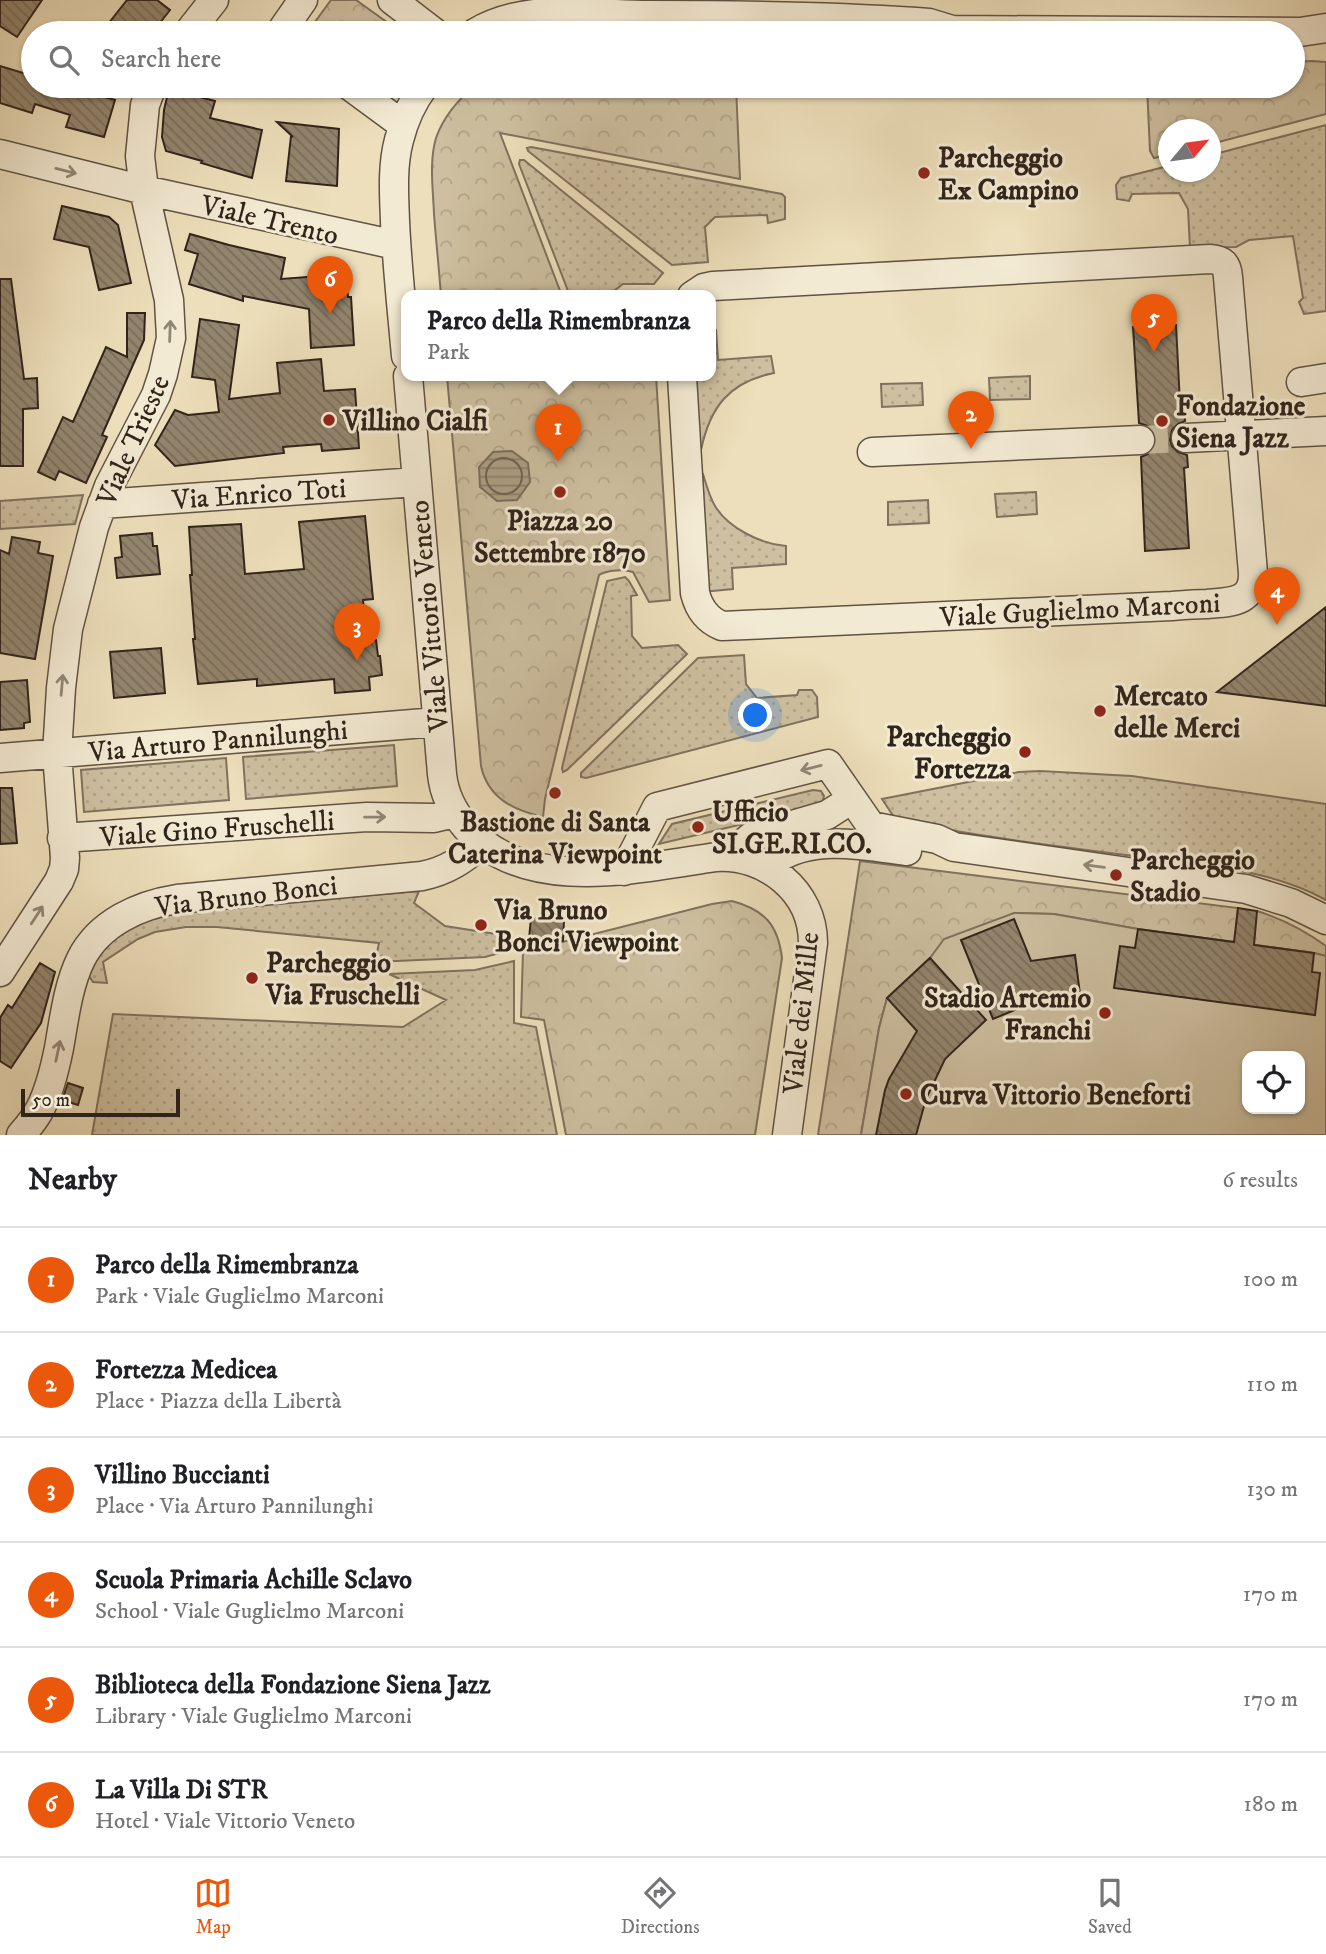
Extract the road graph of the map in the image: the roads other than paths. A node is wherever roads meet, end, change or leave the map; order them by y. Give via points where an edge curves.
1 (214, 0) edge
2 (303, 0) edge
3 (392, 0) edge
4 (603, 7) edge
5 (197, 21) edge
6 (288, 21) edge
7 (419, 21) edge
8 (506, 21) edge
9 (900, 21) edge
10 (148, 98) edge
11 (366, 98) edge
12 (418, 98) edge
13 (403, 125) junction
14 (0, 154) edge
15 (144, 190) junction
16 (396, 245) junction
17 (701, 290) edge
18 (401, 300) edge
19 (408, 381) edge
20 (682, 381) edge
21 (1326, 431) edge
22 (1241, 436) junction
23 (1186, 438) tunnel mouth
24 (1140, 440) tunnel mouth
25 (872, 452) dead end
26 (417, 482) junction
27 (102, 504) junction
28 (437, 722) junction
29 (57, 754) junction
30 (0, 758) edge
31 (852, 799) junction
32 (455, 813) junction
33 (62, 838) junction
34 (483, 843) junction
35 (954, 847) junction
36 (732, 857) junction
37 (766, 867) junction
38 (631, 870) junction
39 (1326, 920) edge
40 (0, 972) edge
41 (21, 1135) edge
42 (787, 1135) edge

1 - 5 street
2 - 6 street
3 - 7 street
4 - 8 street
4 - 9 street
10 - 15 street, Viale Trieste via 140,156
11 - 13 street
12 - 13 street
13 - 16 street via 394,178
14 -> 15 street, Viale Trento
15 - 16 street, Viale Trento
27 -> 15 street, Viale Trieste via 156,394 171,338 169,300
16 - 18 street
17 - 22 street, Viale Guglielmo Marconi via 1217,260 1225,263 1227,272
19 - 26 street, Viale Vittorio Veneto
20 - 22 street, Viale Guglielmo Marconi via 695,593 701,610 722,626 1240,599 1253,579
21 - 22 street
22 - 23 street
24 - 25 street
26 - 27 street, Via Enrico Toti
26 - 28 street, Viale Vittorio Veneto
29 -> 27 street, Viale Trieste via 68,629
28 - 29 street, Via Arturo Pannilunghi
28 - 32 street, Viale Vittorio Veneto via 442,780
29 - 30 street, Via Arturo Pannilunghi
29 - 33 street, Viale Gino Fruschelli
31 - 35 street via 871,826 937,839
31 - 36 street via 827,815 751,837
31 -> 38 street via 828,764 657,807
33 -> 32 street, Viale Gino Fruschelli via 367,817 434,818
32 - 34 street, Viale Vittorio Veneto
40 -> 33 street via 59,881 65,858
34 - 38 street, Viale Vittorio Veneto via 514,859 551,869 590,873
41 -> 34 street, Via Bruno Bonci via 46,1097 77,967 85,952 119,919 177,899 422,876 441,872
35 - 37 street via 936,854 830,843 779,856
39 -> 35 street via 1246,888
36 - 37 street
36 - 38 street, Viale Vittorio Veneto
37 - 42 street, Viale dei Mille via 798,895 813,935

